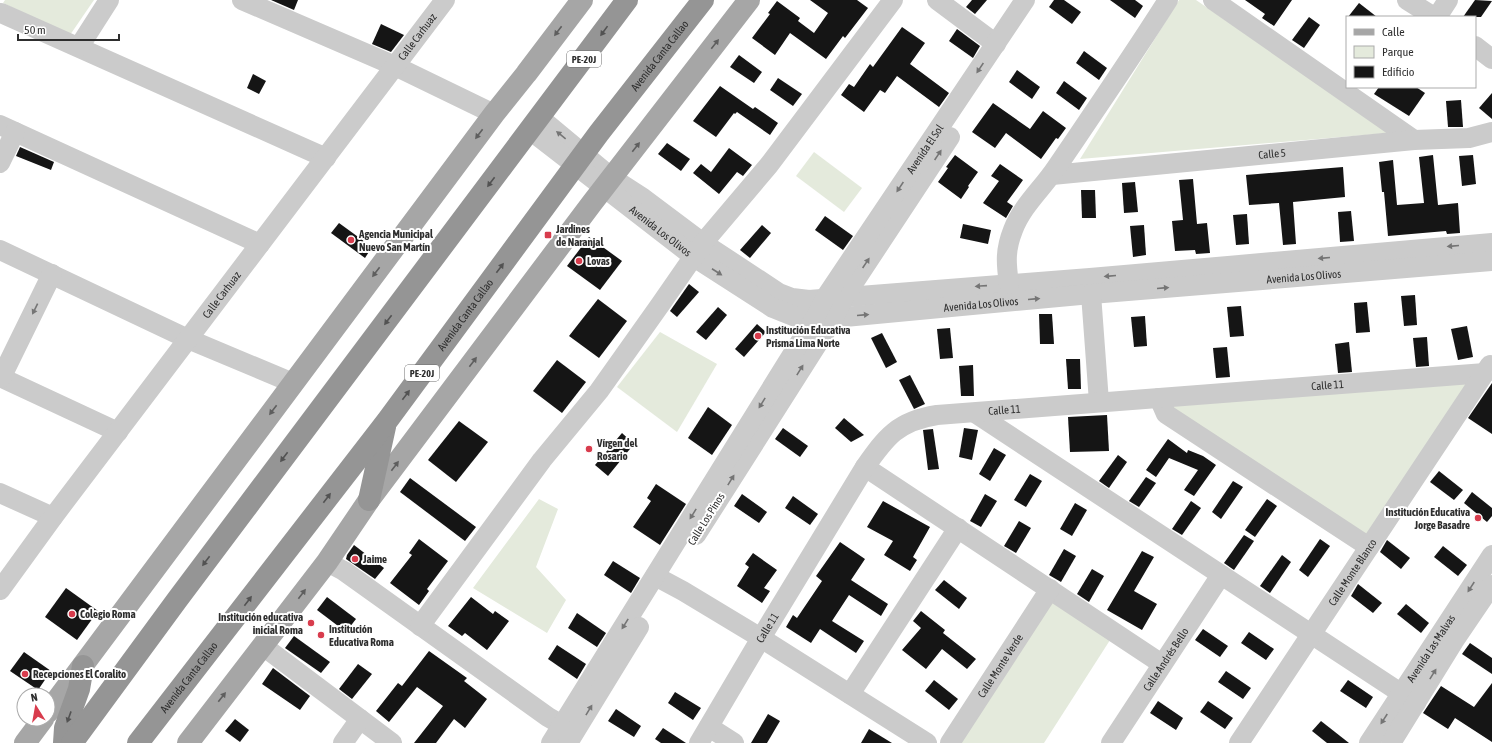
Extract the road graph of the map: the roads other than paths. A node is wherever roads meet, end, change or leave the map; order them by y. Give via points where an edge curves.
1 (109, 0) edge
2 (242, 0) edge
3 (445, 0) edge
4 (582, 0) edge
5 (628, 0) edge
6 (703, 0) edge
7 (749, 0) edge
8 (893, 0) edge
9 (936, 0) edge
10 (1025, 0) edge
11 (1040, 0) edge
12 (1168, 0) edge
13 (1213, 0) edge
14 (1407, 0) edge
15 (1448, 0) edge
16 (1, 13) edge
17 (1434, 16) edge
18 (1437, 16) edge
19 (996, 44) junction
20 (79, 47) junction
21 (1476, 47) edge
22 (1492, 59) edge
23 (395, 66) junction
24 (494, 114) junction
25 (535, 124) junction
26 (7, 128) edge
27 (1492, 132) edge
28 (1414, 140) junction
29 (326, 158) junction
30 (580, 159) junction
31 (0, 163) edge
32 (1052, 175) junction
33 (608, 183) junction
34 (1492, 243) edge
35 (260, 244) junction
36 (0, 250) edge
37 (698, 250) junction
38 (1492, 261) edge
39 (52, 274) junction
40 (1009, 284) junction
41 (1091, 294) junction
42 (845, 296) junction
43 (825, 298) junction
44 (824, 318) junction
45 (188, 339) junction
46 (1488, 367) edge
47 (1, 377) edge
48 (293, 383) junction
49 (1159, 398) junction
50 (1099, 402) junction
51 (975, 413) junction
52 (387, 420) junction
53 (118, 432) junction
54 (865, 467) junction
55 (0, 493) edge
56 (369, 500) junction
57 (53, 517) junction
58 (958, 528) junction
59 (1369, 547) junction
60 (1492, 554) edge
61 (327, 562) junction
62 (1221, 575) junction
63 (661, 579) junction
64 (1492, 585) edge
65 (1050, 589) junction
66 (0, 590) edge
67 (420, 626) junction
68 (1311, 634) junction
69 (760, 638) junction
70 (263, 646) junction
71 (1162, 664) junction
72 (83, 666) junction
73 (850, 694) junction
74 (1408, 698) junction
75 (56, 701) edge
76 (360, 719) junction
77 (37, 727) edge
78 (565, 734) edge
79 (704, 735) edge
80 (25, 743) edge
81 (64, 743) edge
82 (72, 743) edge
83 (138, 743) edge
84 (188, 743) edge
85 (343, 743) edge
86 (392, 743) edge
87 (551, 743) edge
88 (734, 743) edge
89 (927, 743) edge
90 (950, 743) edge
91 (1111, 743) edge
92 (1239, 743) edge
93 (1369, 743) edge
94 (1391, 743) edge

1 - 20 street
2 - 23 street
3 - 23 street, Calle Carhuaz
4 -> 24 main road
5 -> 25 highway, PE-20J
6 - 30 highway, Avenida Canta Callao / PE-20J
33 -> 7 main road
8 - 37 street via 769,165
9 - 19 street
10 - 19 street, Avenida El Sol
42 -> 11 street, Avenida El Sol
12 - 32 street
13 - 28 street
14 - 17 street
15 - 18 street
16 - 20 street
19 -> 43 street, Avenida El Sol
20 - 29 street
21 - 22 street
23 - 24 street
23 - 29 street, Calle Carhuaz
24 -> 48 main road
25 - 30 street, Avenida Los Olivos
25 -> 82 highway, PE-20J
26 - 31 street
26 - 35 street
27 - 28 street, Calle 5 via 1469,138
28 - 32 street, Calle 5
29 - 35 street, Calle Carhuaz
30 - 33 street, Avenida Los Olivos
52 -> 30 highway, Avenida Canta Callao / PE-20J
32 - 40 street via 1021,214 1013,230 1006,251
33 - 37 street, Avenida Los Olivos
56 -> 33 main road
34 -> 40 street, Avenida Los Olivos
35 - 45 street, Calle Carhuaz
36 - 39 street
37 - 43 street, Avenida Los Olivos via 792,298
37 -> 44 street, Avenida Los Olivos via 773,308 798,318
37 - 67 street via 599,391 542,460
41 -> 38 street, Avenida Los Olivos
39 - 45 street
39 -> 47 street
40 -> 42 street, Avenida Los Olivos
44 -> 41 street, Avenida Los Olivos
41 - 50 street
42 - 43 street, Avenida Los Olivos
42 - 44 street, Calle Los Pinos
43 - 44 street, Calle Los Pinos
44 - 63 street, Calle Los Pinos
45 - 48 street
45 - 53 street, Calle Carhuaz
46 - 49 street, Calle 11
46 - 59 street, Calle Monte Blanco
47 - 53 street
48 -> 72 main road
49 - 50 street, Calle 11
49 - 59 street via 1166,414
50 - 51 street, Calle 11
51 - 54 street, Calle 11 via 920,417 909,422 883,442
51 - 62 street
52 - 56 highway
83 -> 52 highway, Avenida Canta Callao / PE-20J
53 - 57 street, Calle Carhuaz
54 - 58 street
54 - 69 street, Calle 11
55 - 57 street
56 - 61 main road
57 - 66 street, Calle Carhuaz
58 - 65 street
58 - 73 street
59 - 68 street, Calle Monte Blanco
60 -> 74 street, Avenida Las Malvas
61 - 67 street via 344,571
70 -> 61 main road
62 - 68 street
62 - 71 street, Calle Andrés Bello
63 - 69 street
63 - 78 street, Calle Los Pinos
74 -> 64 street, Avenida Las Malvas via 1454,641
65 - 71 street
65 - 90 street, Calle Monte Verde
67 - 78 street via 548,717
68 - 74 street
68 - 92 street, Calle Monte Blanco
69 - 73 street
69 - 79 street, Calle 11
70 - 76 street
84 -> 70 main road
71 - 91 street, Calle Andrés Bello
72 - 75 main road
72 -> 81 highway via 79,689 65,728
73 - 89 street
74 -> 93 street, Avenida Las Malvas
74 - 94 street, Avenida Las Malvas
76 - 85 street
76 - 86 street
77 - 80 main road
78 - 87 street, Calle Los Pinos
79 - 88 street

